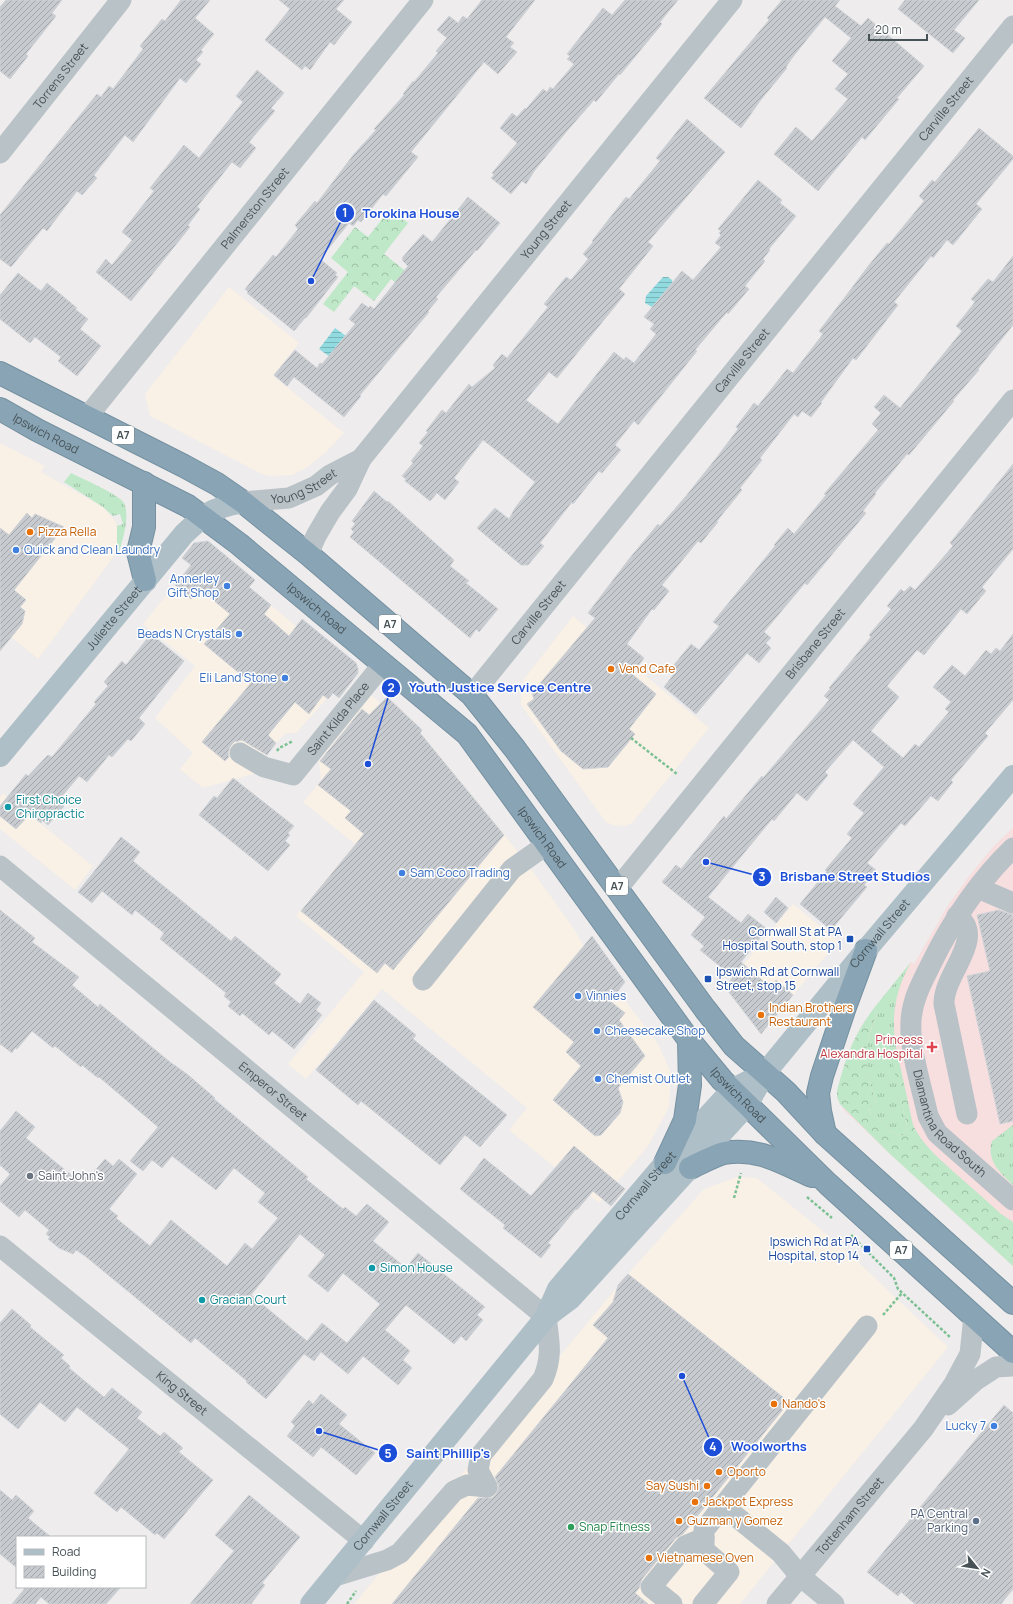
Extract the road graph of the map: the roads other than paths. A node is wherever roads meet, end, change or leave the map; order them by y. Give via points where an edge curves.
1 (121, 0) edge
2 (423, 0) edge
3 (732, 0) edge
4 (1013, 26) edge
5 (0, 153) edge
6 (0, 373) edge
7 (1013, 400) edge
8 (0, 409) edge
9 (87, 417) junction
10 (360, 459) junction
11 (144, 483) junction
12 (242, 502) junction
13 (202, 516) junction
14 (308, 554) junction
15 (145, 580) junction
16 (383, 664) junction
17 (472, 694) junction
18 (240, 753) dead end
19 (0, 756) edge
20 (1013, 776) edge
21 (546, 845) junction
22 (1013, 848) edge
23 (0, 866) edge
24 (618, 888) junction
25 (978, 888) junction
26 (1013, 904) edge
27 (957, 916) junction
28 (866, 950) junction
29 (423, 980) dead end
30 (689, 1040) junction
31 (765, 1073) junction
32 (732, 1090) junction
33 (747, 1105) junction
34 (967, 1114) dead end
35 (825, 1134) junction
36 (665, 1163) junction
37 (690, 1168) junction
38 (828, 1184) junction
39 (645, 1186) junction
40 (674, 1186) junction
41 (1013, 1200) edge
42 (0, 1246) edge
43 (1013, 1303) edge
44 (974, 1316) junction
45 (546, 1317) junction
46 (874, 1321) road end
47 (1013, 1352) edge
48 (1013, 1366) edge
49 (923, 1429) junction
50 (723, 1506) junction
51 (704, 1538) junction
52 (364, 1541) junction
53 (335, 1576) junction
54 (800, 1576) junction
55 (311, 1604) edge
56 (672, 1604) edge
57 (703, 1604) edge
58 (777, 1604) edge
59 (834, 1604) edge

1 - 5 street, Torrens Street
2 - 9 street, Palmerston Street
3 - 10 street, Young Street
4 - 17 street, Carville Street
6 - 9 highway, A7
7 - 24 street, Brisbane Street
8 - 11 highway, Ipswich Road / A7
9 - 12 highway, A7 via 190,469
10 - 12 street, Young Street via 330,475 316,486 294,496
10 - 14 street, Young Street via 347,489 319,530
11 - 13 highway, Ipswich Road / A7
11 - 15 highway via 144,527 138,552
12 - 13 main road, Juliette Street via 212,510
12 - 14 highway, A7
13 - 15 main road, Juliette Street
13 - 16 highway, Ipswich Road / A7
14 - 17 highway, A7
15 - 19 main road, Juliette Street
16 - 18 street, Saint Kilda Place via 293,775 264,767
16 - 21 highway, Ipswich Road / A7 via 467,734
17 - 24 highway, A7 via 516,749
20 - 28 main road, Cornwall Street
21 - 29 street via 512,869
21 - 30 highway, Ipswich Road / A7
22 - 25 street, Diamantina Road South
23 - 45 street, Emperor Street
24 - 31 highway, A7 via 734,1046
25 - 26 street
25 - 27 street, Diamantina Road South
27 - 34 street via 968,928 968,941 943,997
27 - 41 street, Diamantina Road South via 940,944 916,995 911,1021 913,1049 932,1125 944,1139
28 - 31 main road, Cornwall Street
28 - 35 highway via 818,1093
30 - 32 highway, Ipswich Road / A7
30 - 36 highway via 690,1085 685,1120
31 - 32 main road, Cornwall Street
31 - 33 main road, Cornwall Street
31 - 35 highway, A7
32 - 33 highway, Ipswich Road / A7
32 - 36 main road, Cornwall Street
33 - 37 main road, Cornwall Street
33 - 38 highway, Ipswich Road / A7
35 - 43 highway, A7
36 - 39 main road, Cornwall Street
37 - 38 highway via 723,1154 762,1154
37 - 40 main road, Cornwall Street
38 - 44 highway, Ipswich Road / A7
39 - 40 street
39 - 45 main road, Cornwall Street via 558,1289
40 - 45 main road, Cornwall Street via 570,1299
42 - 52 street, King Street
44 - 47 highway, Ipswich Road / A7
44 - 49 street, Tottenham Street via 970,1354 954,1384
45 - 52 main road, Cornwall Street
45 - 53 street via 550,1353 548,1368 543,1379 481,1455 478,1470 487,1487 467,1486 454,1491 400,1553
46 - 50 street
48 - 49 street, Tottenham Street via 996,1367 976,1380
49 - 54 street, Tottenham Street
50 - 51 street via 704,1530
50 - 54 street via 781,1553
51 - 56 street via 685,1546 651,1587
51 - 57 street via 704,1550 729,1572
52 - 53 main road, Cornwall Street
53 - 55 main road, Cornwall Street
54 - 58 street, Tottenham Street
54 - 59 street

